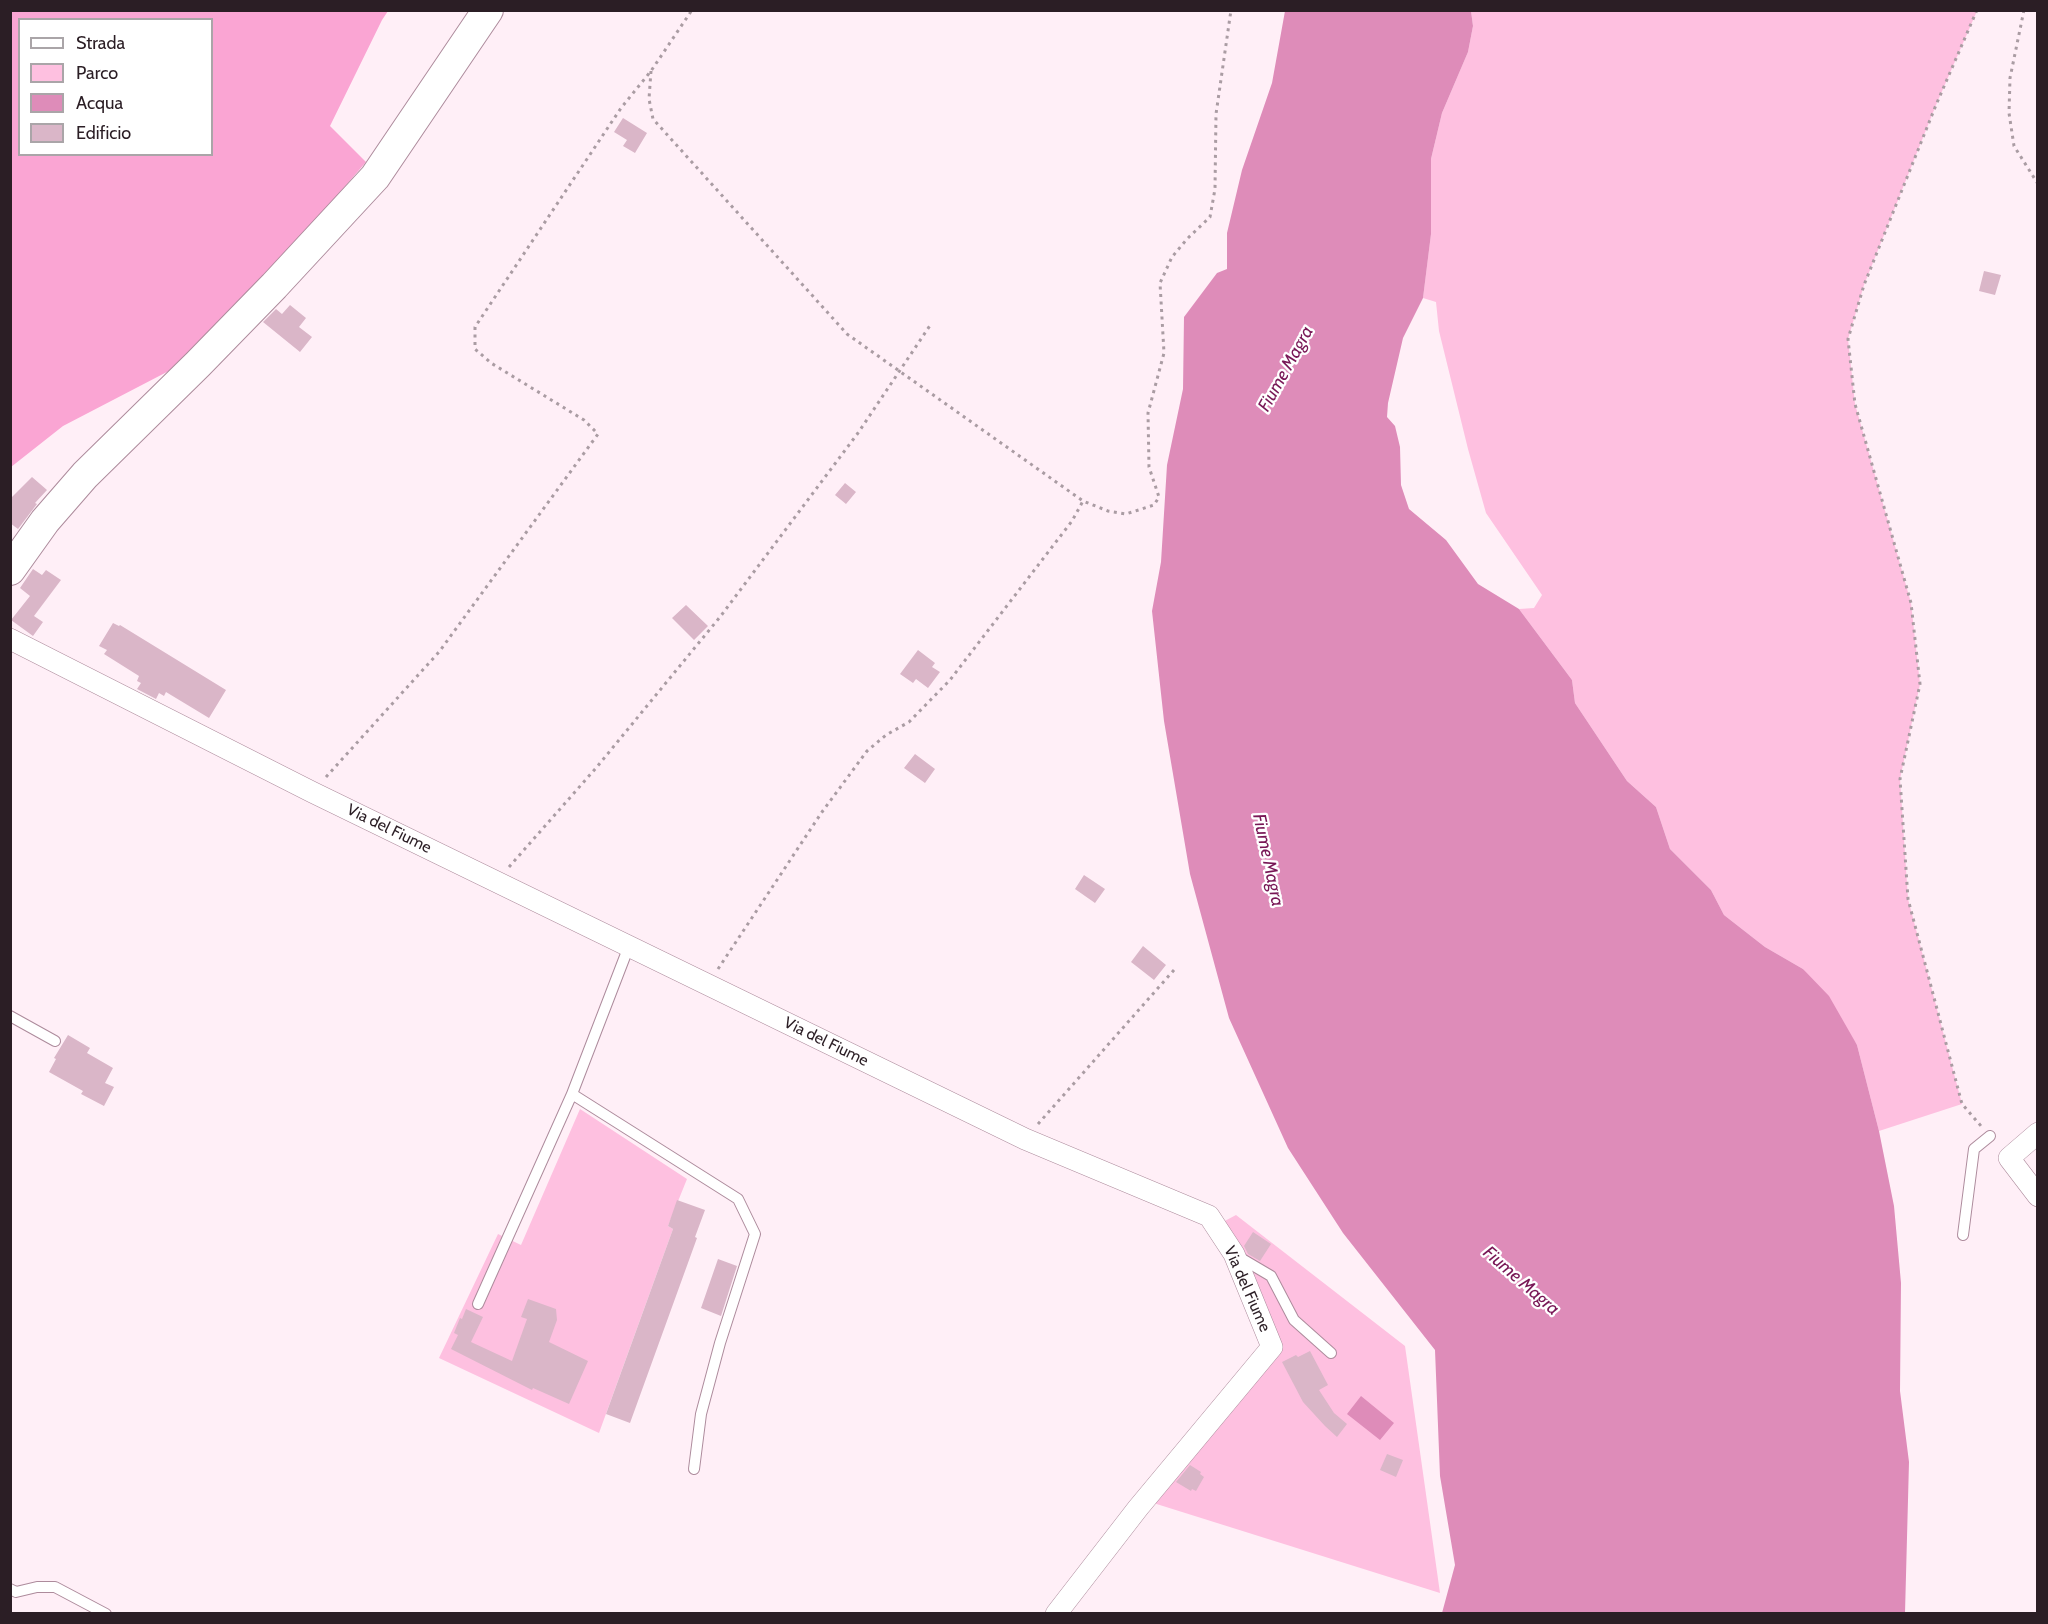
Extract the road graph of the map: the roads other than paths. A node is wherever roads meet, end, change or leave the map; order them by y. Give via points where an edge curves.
1 (488, 10) edge
2 (10, 570) edge
3 (10, 639) edge
4 (629, 946) junction
5 (10, 1016) edge
6 (55, 1041) dead end
7 (572, 1094) junction
8 (2037, 1133) edge
9 (1990, 1136) road end
10 (2037, 1196) edge
11 (1963, 1235) dead end
12 (1234, 1254) junction
13 (478, 1304) dead end
14 (1331, 1353) dead end
15 (694, 1469) dead end
16 (10, 1589) edge
17 (106, 1614) edge
18 (1056, 1614) edge

1 - 2 main road via 375,177 213,348 85,475
3 - 4 street, Via del Fiume
4 - 7 lane
4 - 12 street, Via del Fiume via 1025,1139 1209,1216
5 - 6 lane
7 - 13 lane
7 - 15 lane via 738,1199 755,1234 701,1414
8 - 10 street via 2009,1158
9 - 11 lane via 1974,1149
12 - 14 lane via 1271,1276 1294,1320
12 - 18 street, Via del Fiume via 1272,1347
16 - 17 lane via 16,1592 55,1587

